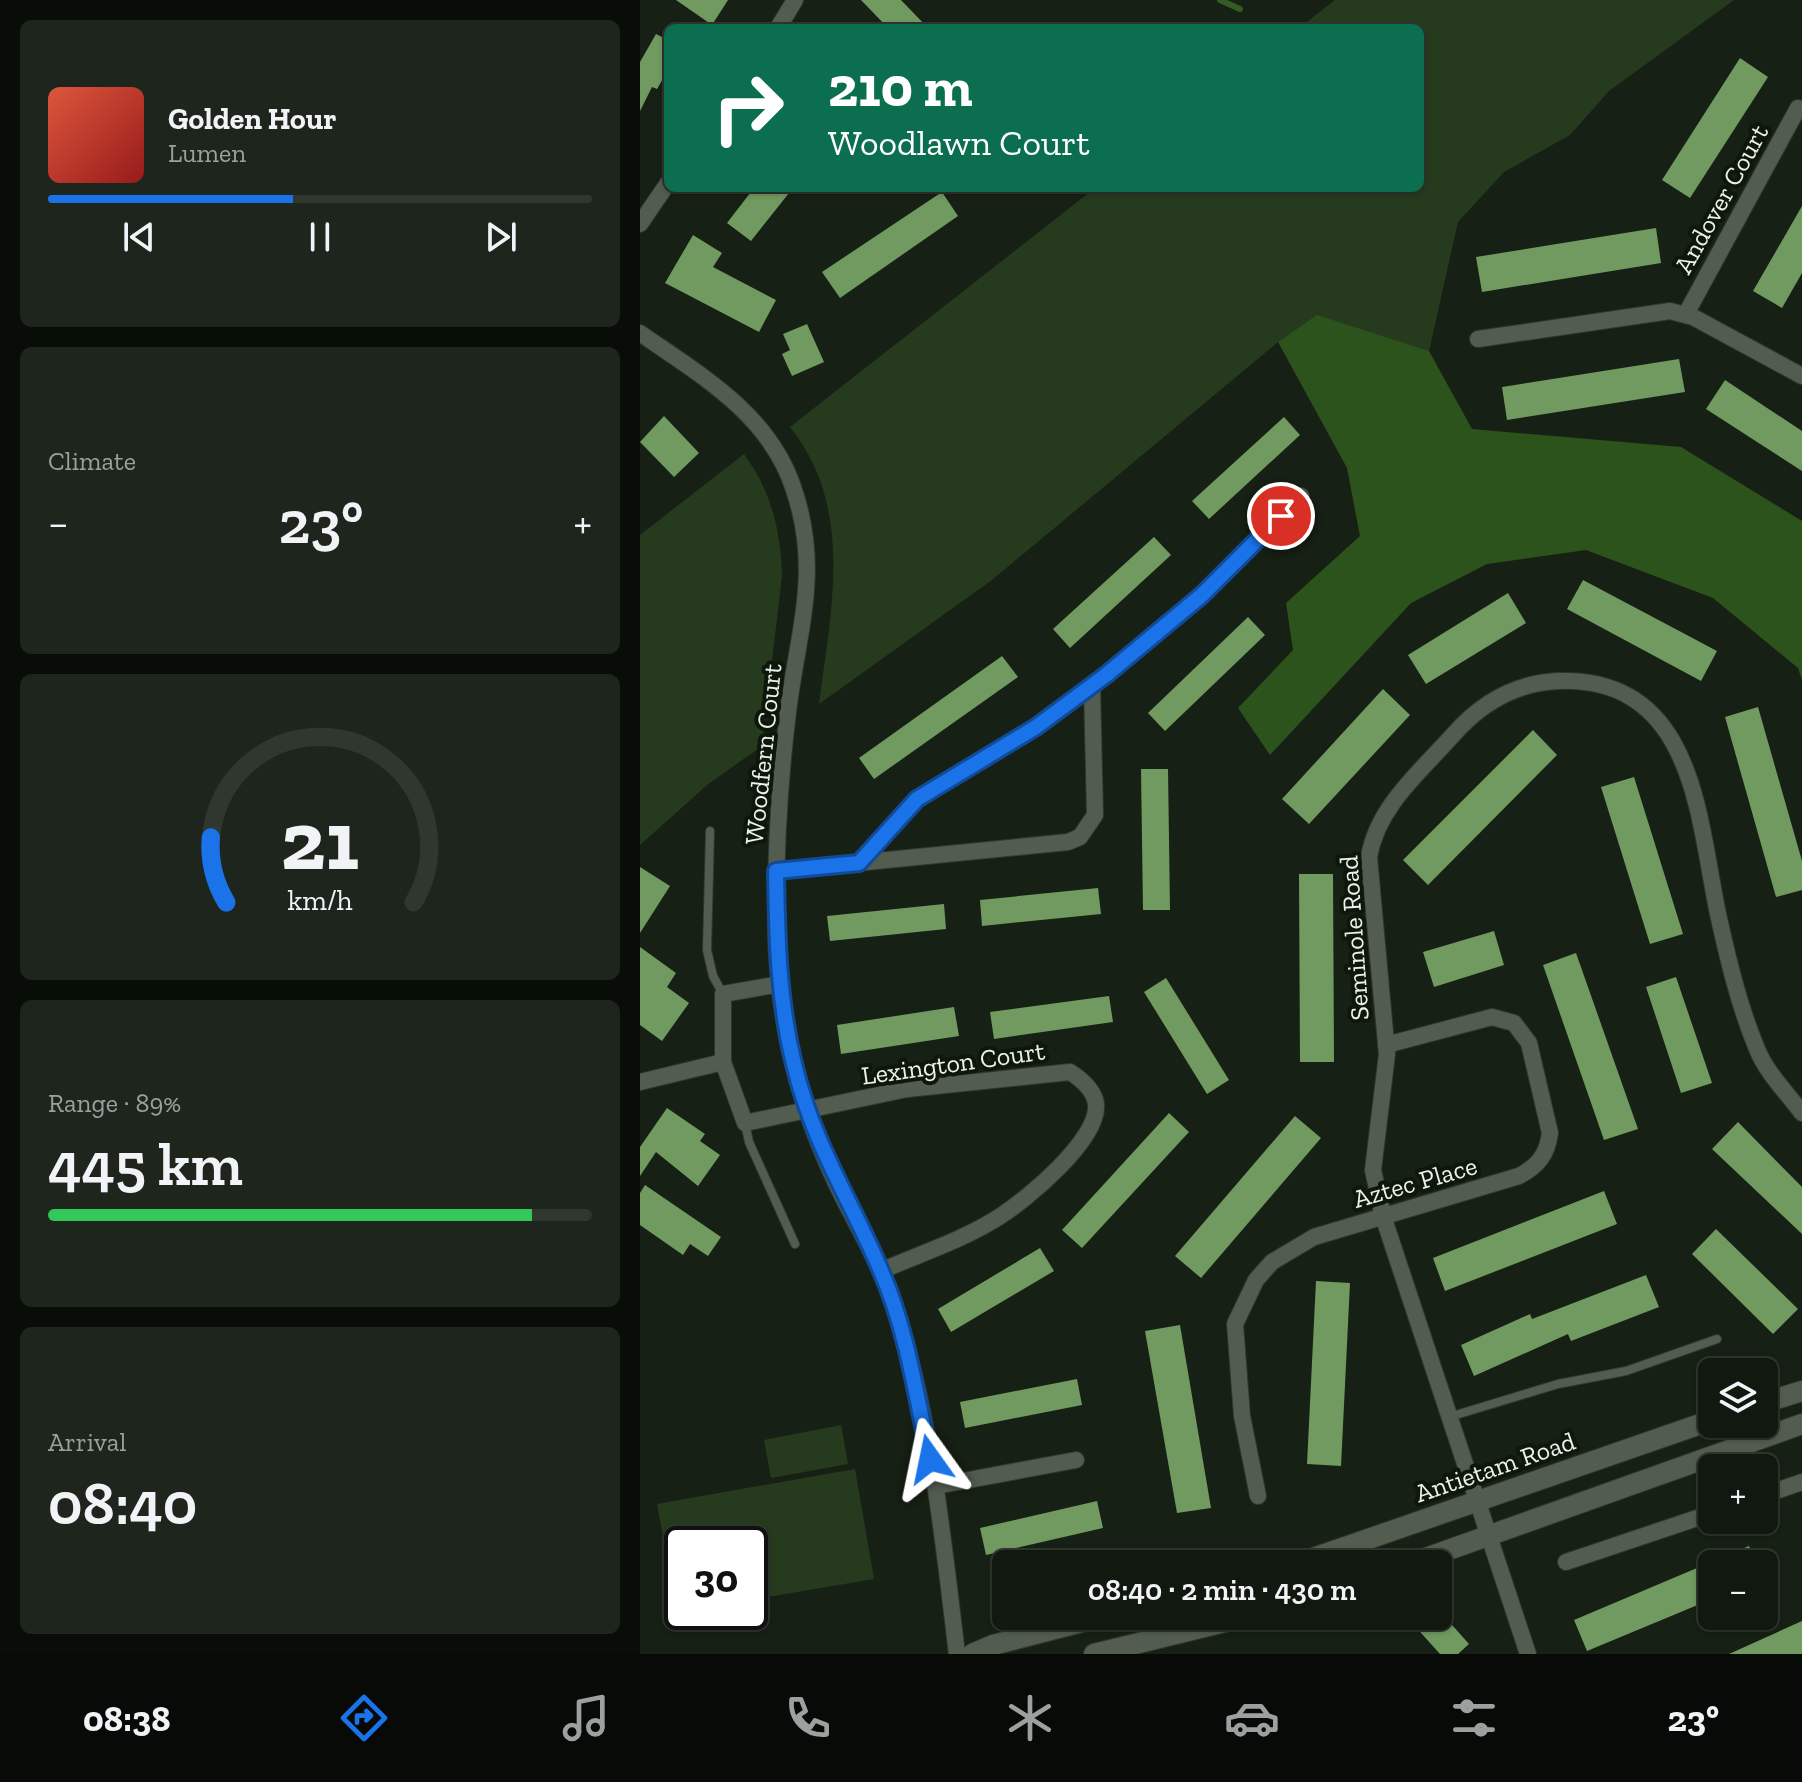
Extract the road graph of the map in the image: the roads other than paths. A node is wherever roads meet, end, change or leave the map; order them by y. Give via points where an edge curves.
1 (795, 0) edge
2 (780, 24) edge
3 (1798, 108) dead end
4 (664, 189) edge
5 (640, 224) edge
6 (1686, 314) junction
7 (640, 333) edge
8 (1478, 339) dead end
9 (1802, 376) edge
10 (1301, 496) dead end
11 (1092, 686) junction
12 (710, 831) dead end
13 (859, 863) junction
14 (776, 871) junction
15 (780, 984) junction
16 (723, 994) junction
17 (1386, 1045) junction
18 (723, 1062) junction
19 (640, 1082) edge
20 (807, 1110) junction
21 (1802, 1113) edge
22 (745, 1123) junction
23 (1383, 1216) junction
24 (795, 1244) dead end
25 (881, 1271) junction
26 (1717, 1339) dead end
27 (1802, 1391) edge
28 (1778, 1399) edge
29 (1449, 1417) junction
30 (1802, 1424) edge
31 (1698, 1425) edge
32 (1076, 1460) dead end
33 (1802, 1482) edge
34 (936, 1486) junction
35 (1778, 1490) edge
36 (1258, 1496) dead end
37 (1477, 1500) junction
38 (1698, 1518) edge
39 (1487, 1538) junction
40 (1336, 1550) edge
41 (1451, 1550) edge
42 (1566, 1562) dead end
43 (1051, 1630) edge
44 (1192, 1630) edge
45 (957, 1654) edge
46 (972, 1654) edge
47 (1094, 1654) edge
48 (1528, 1654) edge

1 - 2 street
3 - 6 street, Andover Court
4 - 5 street
6 - 8 street via 1670,311
6 - 9 street
7 - 14 street, Woodfern Court via 717,387 760,427 792,483 803,521 806,613 789,708
10 - 11 street via 1202,595
11 - 13 street via 1036,727 917,799
11 - 13 street via 1095,815 1080,837
12 - 16 lane via 707,950
13 - 14 street
14 - 15 street, Woodfern Court
15 - 16 street
15 - 20 street, Woodfern Court
16 - 18 street
17 - 21 street, Seminole Road via 1369,857 1380,819 1482,707 1526,685 1591,683 1637,702 1673,742 1688,769 1725,941 1758,1051
17 - 23 street, Seminole Road via 1373,1170
17 - 23 street, Aztec Place via 1492,1017 1514,1023 1529,1043 1550,1133 1543,1157 1519,1176
18 - 19 street
18 - 22 street
20 - 22 street, Lexington Court
20 - 25 street, Woodfern Court via 836,1184
20 - 25 street, Lexington Court via 907,1089 1070,1072 1092,1092 1097,1106 1088,1130 1054,1172 1023,1199 997,1219
22 - 24 lane
23 - 29 street, Seminole Road
23 - 36 street, Aztec Place via 1292,1248 1264,1271 1244,1301 1235,1324 1238,1382
25 - 34 street, Woodfern Court via 907,1351
26 - 29 lane via 1626,1371 1558,1384
27 - 28 street
29 - 37 street, Seminole Road
30 - 39 street
31 - 37 street, Antietam Road
32 - 34 street
33 - 35 street
34 - 45 street, Woodfern Court
37 - 39 street, Seminole Road
37 - 40 street, Antietam Road
38 - 42 street
39 - 41 street
39 - 48 street, Seminole Road
43 - 46 street
44 - 47 street

